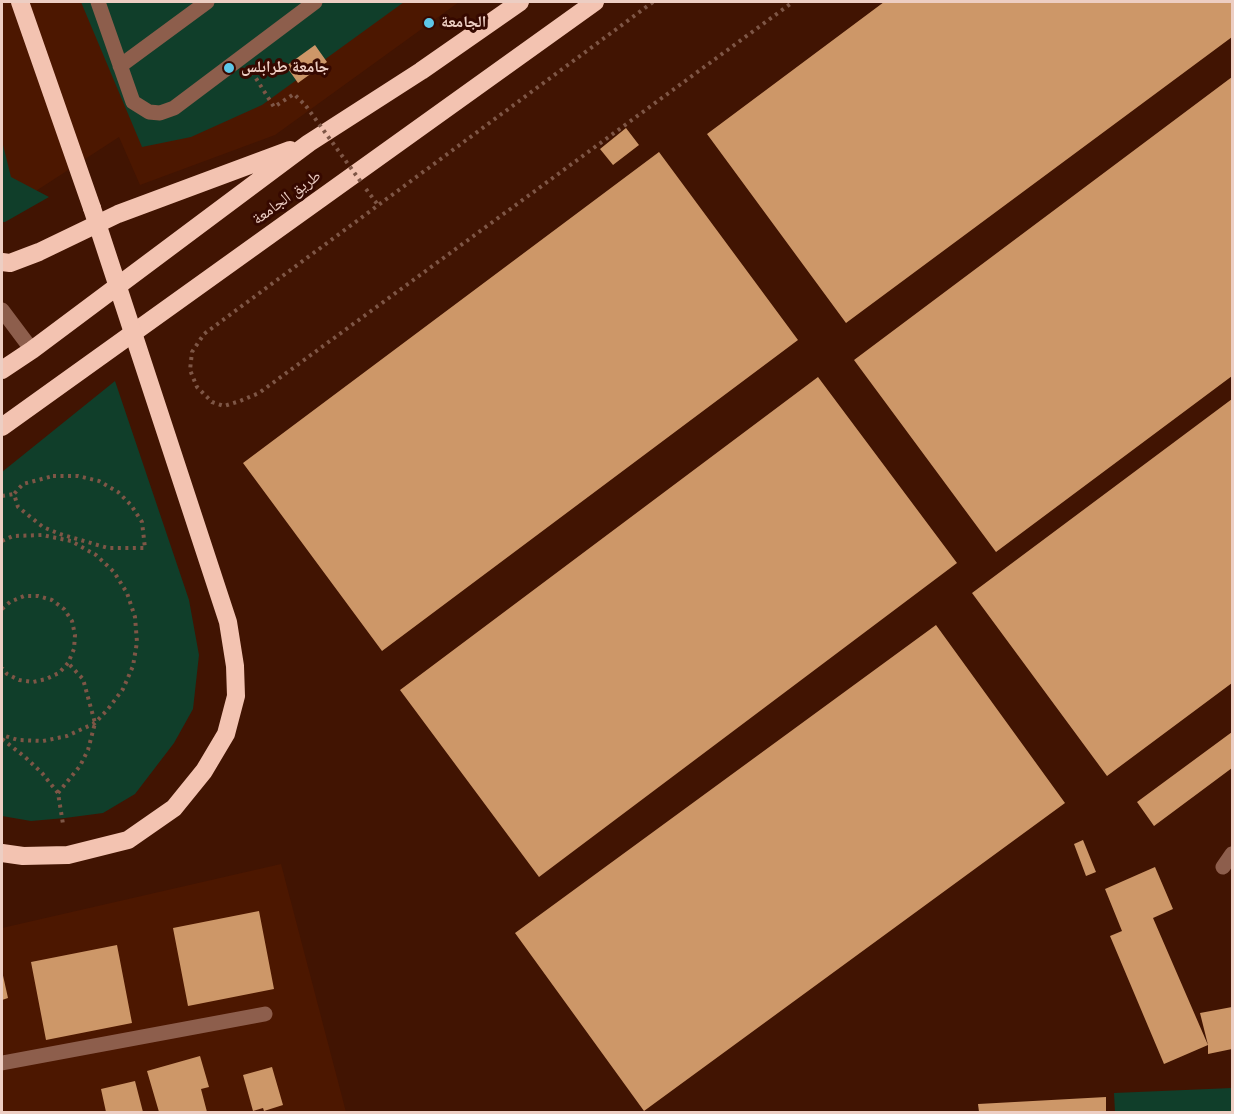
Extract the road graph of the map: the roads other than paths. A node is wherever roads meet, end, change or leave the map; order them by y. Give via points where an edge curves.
1 (20, 2) edge
2 (100, 2) edge
3 (207, 2) edge
4 (315, 2) edge
5 (519, 2) edge
6 (595, 2) edge
7 (120, 66) junction
8 (309, 143) junction
9 (2, 262) edge
10 (2, 310) edge
11 (32, 350) junction
12 (2, 370) edge
13 (2, 427) edge
14 (2, 853) edge
15 (1233, 854) edge
16 (1223, 867) dead end
17 (265, 1014) dead end
18 (2, 1063) edge

1 - 14 highway, bridge via 228,622 236,666 236,696 226,734 204,771 174,808 128,840 68,855
2 - 7 lane
3 - 7 lane
4 - 7 lane via 174,108 160,113 149,112 133,102
5 - 8 highway, طريق الجامعة
6 - 13 highway, طريق الجامعة
8 - 9 highway via 118,214 39,252
8 - 11 highway, طريق الجامعة
10 - 11 lane
11 - 12 highway, طريق الجامعة
15 - 16 lane
17 - 18 lane

